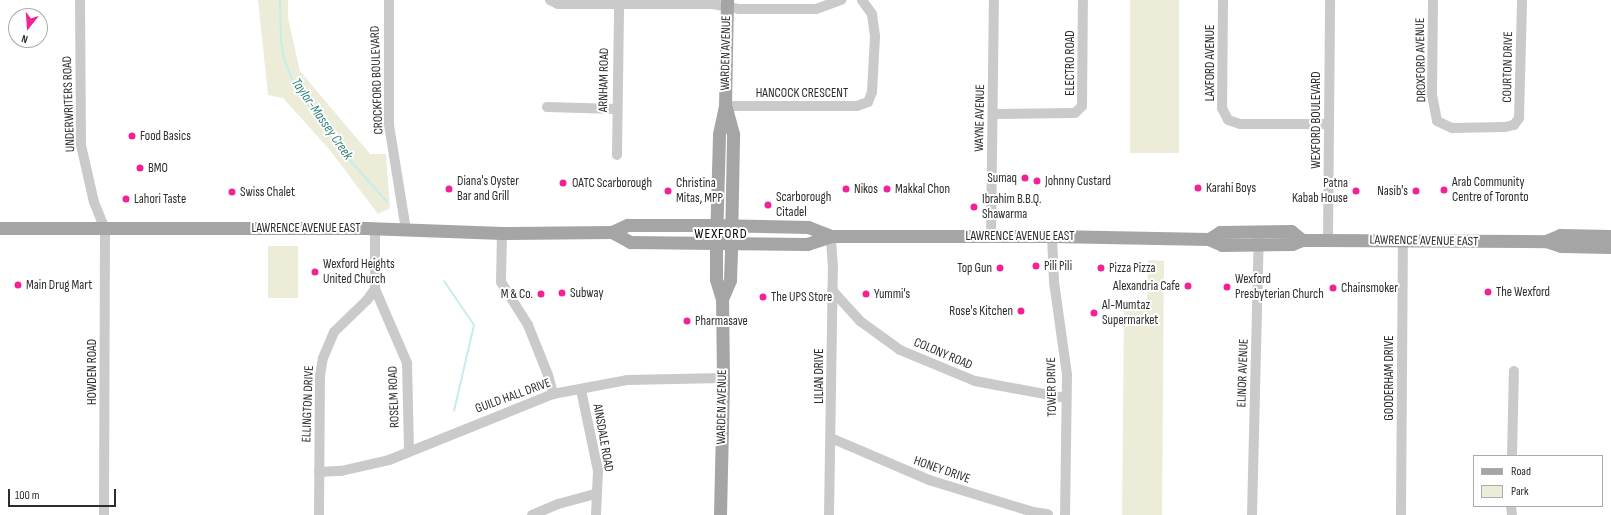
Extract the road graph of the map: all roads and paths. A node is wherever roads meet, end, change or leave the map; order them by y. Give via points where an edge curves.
1 (80, 0) edge
2 (388, 0) edge
3 (550, 0) edge
4 (841, 0) edge
5 (862, 0) edge
6 (994, 0) edge
7 (1083, 0) edge
8 (1223, 0) edge
9 (1330, 0) edge
10 (1433, 0) edge
11 (1522, 0) edge
12 (727, 3) edge
13 (619, 5) junction
14 (725, 106) junction
15 (548, 107) dead end
16 (617, 109) junction
17 (994, 114) junction
18 (1328, 124) junction
19 (1482, 127) joint
20 (616, 155) dead end
21 (717, 226) junction
22 (731, 226) junction
23 (0, 228) edge
24 (375, 228) junction
25 (105, 229) junction
26 (406, 230) junction
27 (612, 232) junction
28 (502, 233) junction
29 (831, 236) junction
30 (1052, 236) junction
31 (1611, 236) edge
32 (991, 237) junction
33 (1259, 238) junction
34 (1328, 240) junction
35 (1403, 241) junction
36 (1546, 241) junction
37 (716, 243) junction
38 (731, 243) junction
39 (1611, 247) edge
40 (375, 289) junction
41 (832, 290) junction
42 (722, 299) junction
43 (1514, 371) dead end
44 (723, 378) junction
45 (581, 390) junction
46 (553, 394) junction
47 (1066, 398) junction
48 (831, 438) junction
49 (409, 450) junction
50 (1512, 455) edge
51 (319, 472) junction
52 (596, 494) junction
53 (1065, 510) edge
54 (1048, 514) edge
55 (104, 515) edge
56 (319, 515) edge
57 (532, 515) edge
58 (596, 515) edge
59 (720, 515) edge
60 (830, 515) edge
61 (1252, 515) edge
62 (1400, 515) edge

1 - 25 street, UNDERWRITERS ROAD via 81,145 94,202
2 - 26 street, CROCKFORD BOULEVARD via 389,125
3 - 13 street via 558,4
4 - 12 street via 816,9
5 - 14 street, HANCOCK CRESCENT via 872,14 875,36 872,92 868,102 857,106
6 - 17 street, WAYNE AVENUE
7 - 17 street, ELECTRO ROAD via 1082,106 1075,113
8 - 18 street, LAXFORD AVENUE via 1222,108 1228,120 1240,124
9 - 18 street, WEXFORD BOULEVARD
10 - 19 street, DROXFORD AVENUE via 1432,95 1437,121 1452,128
11 - 19 street, COURTON DRIVE via 1519,118 1514,125
12 - 13 street
12 - 14 main road, WARDEN AVENUE
13 - 16 street, ARNHAM ROAD
14 - 21 main road, WARDEN AVENUE via 719,134
14 - 22 main road, WARDEN AVENUE via 732,134
15 - 16 street
16 - 20 street, ARNHAM ROAD
17 - 32 street, WAYNE AVENUE
18 - 34 street, WEXFORD BOULEVARD
21 - 22 main road, LAWRENCE AVENUE EAST
21 - 27 main road, LAWRENCE AVENUE EAST via 627,225
21 - 37 main road, WARDEN AVENUE
22 - 29 main road, LAWRENCE AVENUE EAST via 808,227
22 - 38 main road, WARDEN AVENUE
23 - 25 main road, LAWRENCE AVENUE EAST
24 - 25 main road, LAWRENCE AVENUE EAST
24 - 26 main road, LAWRENCE AVENUE EAST
24 - 40 street, ROSELM ROAD
25 - 55 street, HOWDEN ROAD
26 - 28 main road, LAWRENCE AVENUE EAST
27 - 28 main road, LAWRENCE AVENUE EAST
27 - 37 main road, LAWRENCE AVENUE EAST via 630,242
28 - 46 street via 501,282 528,325
29 - 32 main road, LAWRENCE AVENUE EAST
29 - 38 main road, LAWRENCE AVENUE EAST via 807,244
29 - 41 street, LILIAN DRIVE
30 - 32 main road, LAWRENCE AVENUE EAST
30 - 33 main road, LAWRENCE AVENUE EAST via 1209,239 1222,245
30 - 47 street, TOWER DRIVE via 1054,287 1067,375
31 - 36 main road, LAWRENCE AVENUE EAST via 1560,235
33 - 34 main road, LAWRENCE AVENUE EAST via 1292,244 1302,240
33 - 61 street, ELINOR AVENUE
34 - 35 main road, LAWRENCE AVENUE EAST
35 - 36 main road, LAWRENCE AVENUE EAST
35 - 62 street, GOODERHAM DRIVE
36 - 39 main road, LAWRENCE AVENUE EAST via 1562,246
37 - 38 main road, LAWRENCE AVENUE EAST
37 - 42 main road, WARDEN AVENUE via 716,279
38 - 42 main road, WARDEN AVENUE via 730,280
40 - 49 street, ROSELM ROAD via 407,363
40 - 51 street, ELLINGTON DRIVE via 368,300 334,332 323,358
41 - 47 street, COLONY ROAD via 860,321 900,350 975,381
41 - 48 street, LILIAN DRIVE
42 - 44 main road, WARDEN AVENUE
43 - 50 street
44 - 45 street, GUILD HALL DRIVE via 627,380
44 - 59 main road, WARDEN AVENUE
45 - 46 street, GUILD HALL DRIVE
45 - 52 street, AINSDALE ROAD via 598,471
46 - 49 street, GUILD HALL DRIVE
47 - 53 street, TOWER DRIVE
48 - 54 street, HONEY DRIVE via 929,480 1033,512
48 - 60 street, LILIAN DRIVE
49 - 51 street, GUILD HALL DRIVE via 362,467 332,473
51 - 56 street, ELLINGTON DRIVE
52 - 57 street via 558,504
52 - 58 street, AINSDALE ROAD
53 - 54 street

